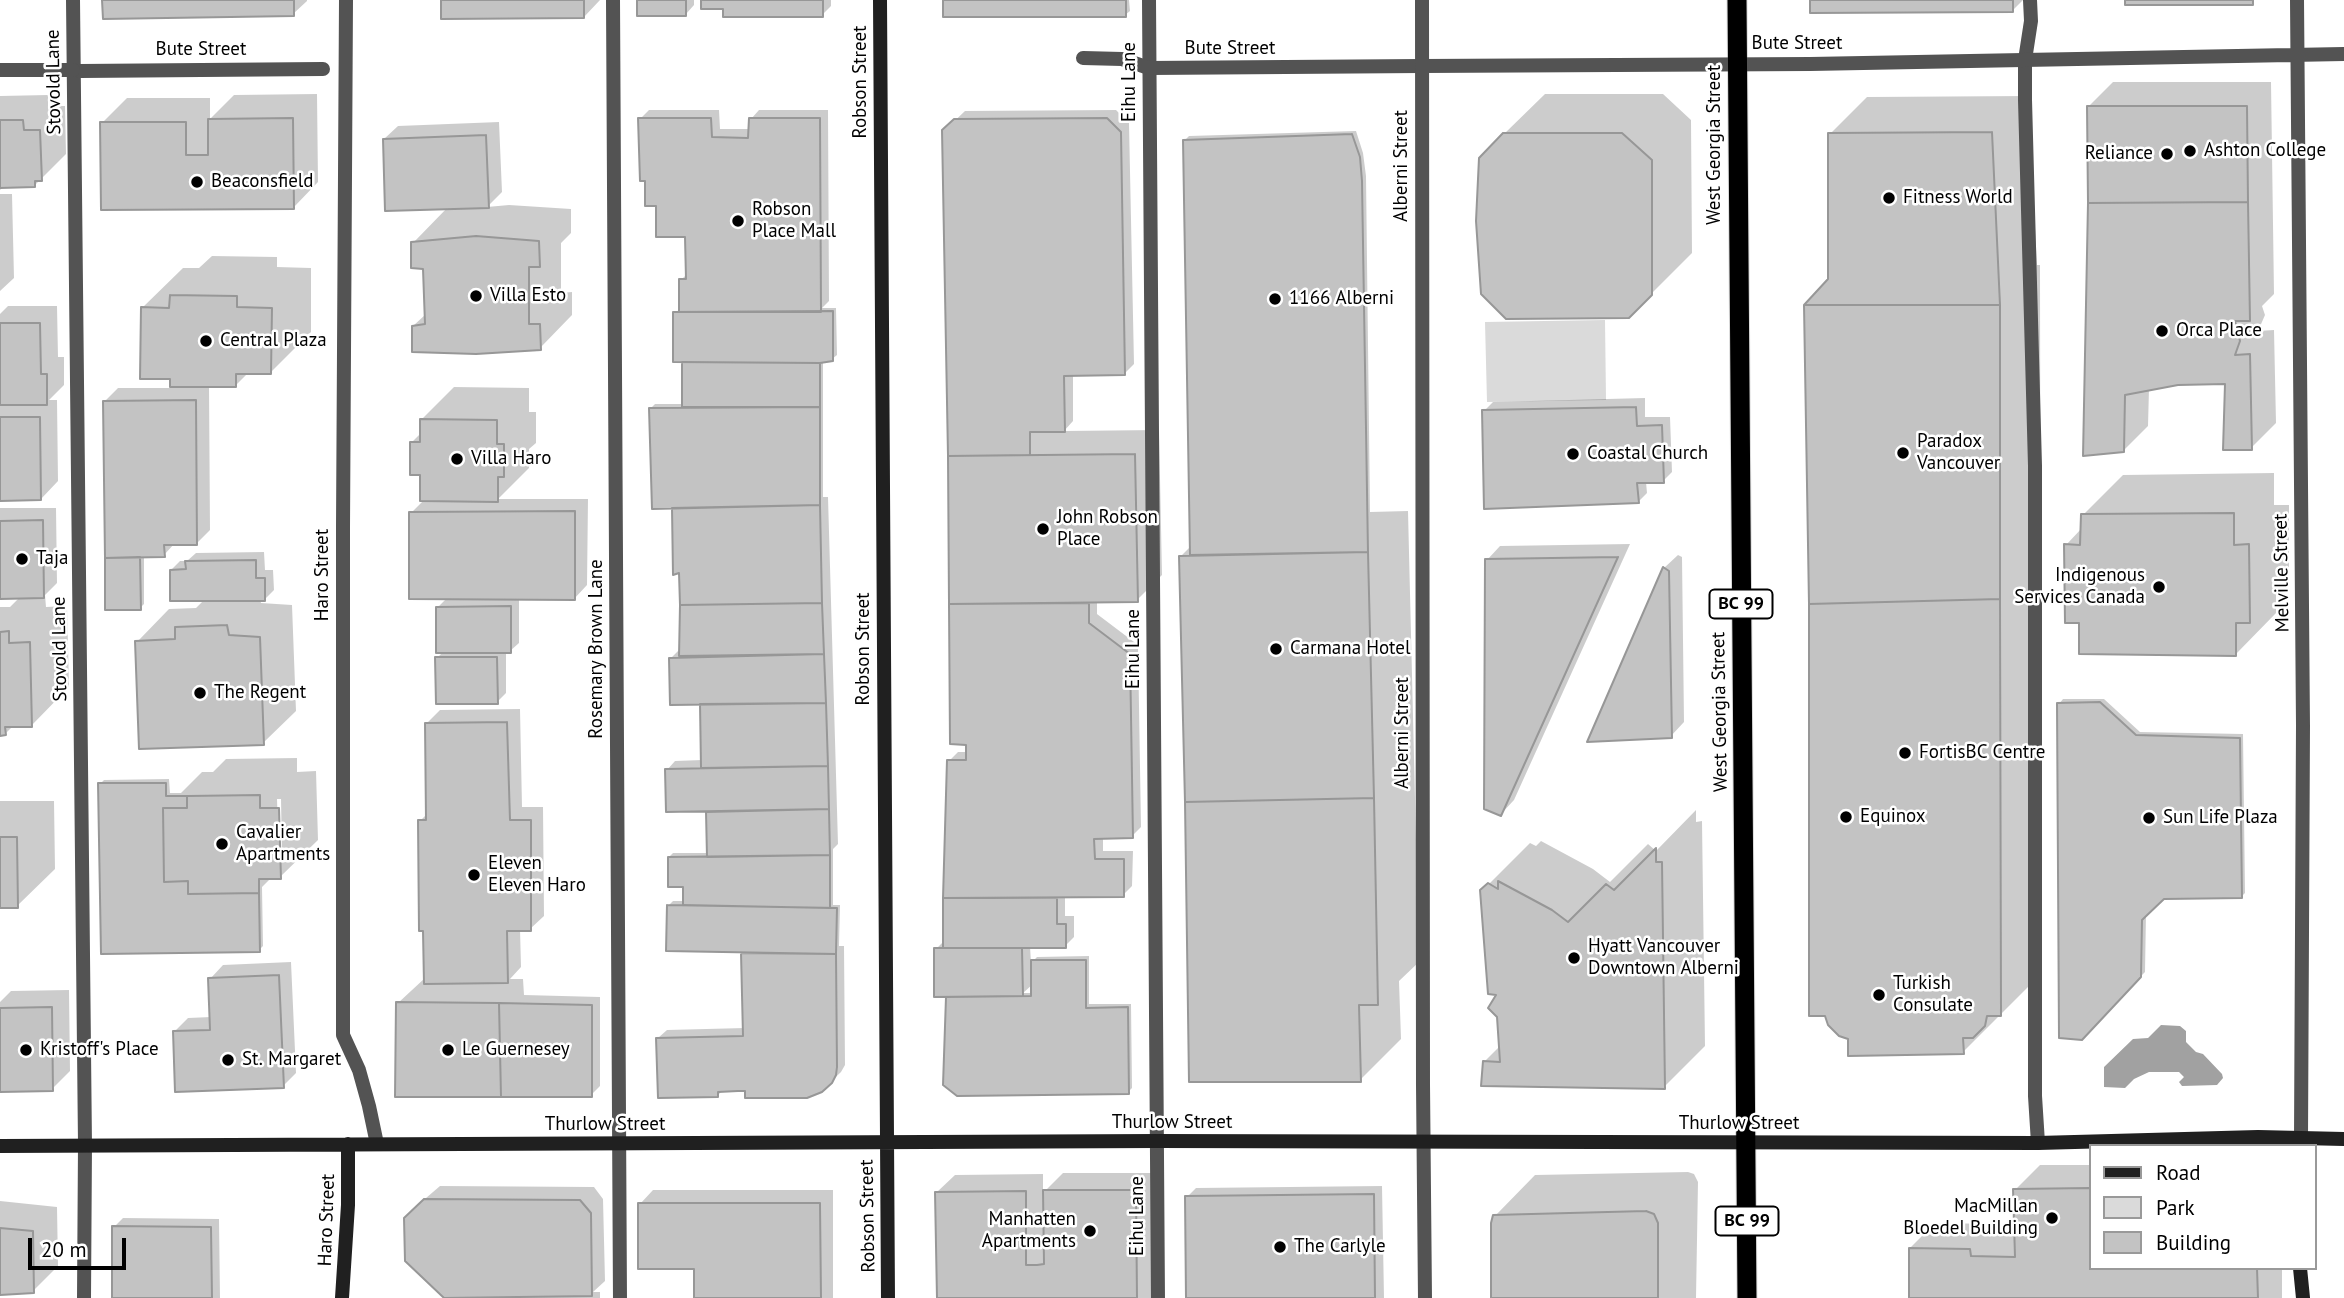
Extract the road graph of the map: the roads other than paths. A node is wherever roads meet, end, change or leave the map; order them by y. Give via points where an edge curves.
1 (73, 0) edge
2 (346, 0) edge
3 (613, 0) edge
4 (880, 0) edge
5 (1149, 0) edge
6 (1422, 0) edge
7 (1737, 0) edge
8 (2030, 0) edge
9 (2297, 0) edge
10 (2344, 54) edge
11 (2297, 56) junction
12 (1083, 58) dead end
13 (2025, 60) junction
14 (1737, 64) junction
15 (1422, 66) junction
16 (1149, 68) junction
17 (323, 69) dead end
18 (77, 70) junction
19 (0, 71) edge
20 (2344, 1139) edge
21 (1157, 1141) junction
22 (2300, 1142) edge
23 (376, 1143) junction
24 (887, 1143) junction
25 (1423, 1143) junction
26 (1746, 1143) junction
27 (2038, 1143) junction
28 (85, 1144) junction
29 (348, 1144) junction
30 (619, 1145) junction
31 (0, 1146) edge
32 (2300, 1270) edge
33 (84, 1298) edge
34 (342, 1298) edge
35 (620, 1298) edge
36 (888, 1298) edge
37 (1158, 1298) edge
38 (1425, 1298) edge
39 (1747, 1298) edge
40 (2303, 1298) edge

1 - 18 street, Stovold Lane
2 - 23 street, Haro Street via 343,1035 359,1070
3 - 30 street, Rosemary Brown Lane
4 - 24 main road, Robson Street
5 - 16 street, Eihu Lane
6 - 15 street, Alberni Street
7 - 14 highway, West Georgia Street / BC 99
8 - 13 street
9 - 11 street, Melville Street
10 - 11 street, Bute Street
11 - 13 street, Bute Street
11 - 22 street, Melville Street
12 - 16 street, Bute Street via 1122,59
13 - 14 street, Bute Street
13 - 27 street via 2035,480
14 - 15 street, Bute Street
14 - 26 highway, West Georgia Street / BC 99
15 - 16 street, Bute Street
15 - 25 street, Alberni Street
16 - 21 street, Eihu Lane
17 - 18 street, Bute Street
18 - 19 street, Bute Street
18 - 28 street, Stovold Lane
20 - 22 main road, Thurlow Street
21 - 24 main road, Thurlow Street
21 - 25 main road, Thurlow Street
21 - 37 street, Eihu Lane
22 - 27 main road, Thurlow Street via 2258,1137
23 - 29 main road, Thurlow Street
23 - 30 main road, Thurlow Street
24 - 30 main road, Thurlow Street
24 - 36 main road, Robson Street
25 - 26 main road, Thurlow Street
25 - 38 street, Alberni Street
26 - 27 main road, Thurlow Street
26 - 39 highway, West Georgia Street / BC 99
28 - 29 main road, Thurlow Street
28 - 31 main road, Thurlow Street
28 - 33 street, Stovold Lane
29 - 34 main road, Haro Street
30 - 35 street, Rosemary Brown Lane
32 - 40 main road

